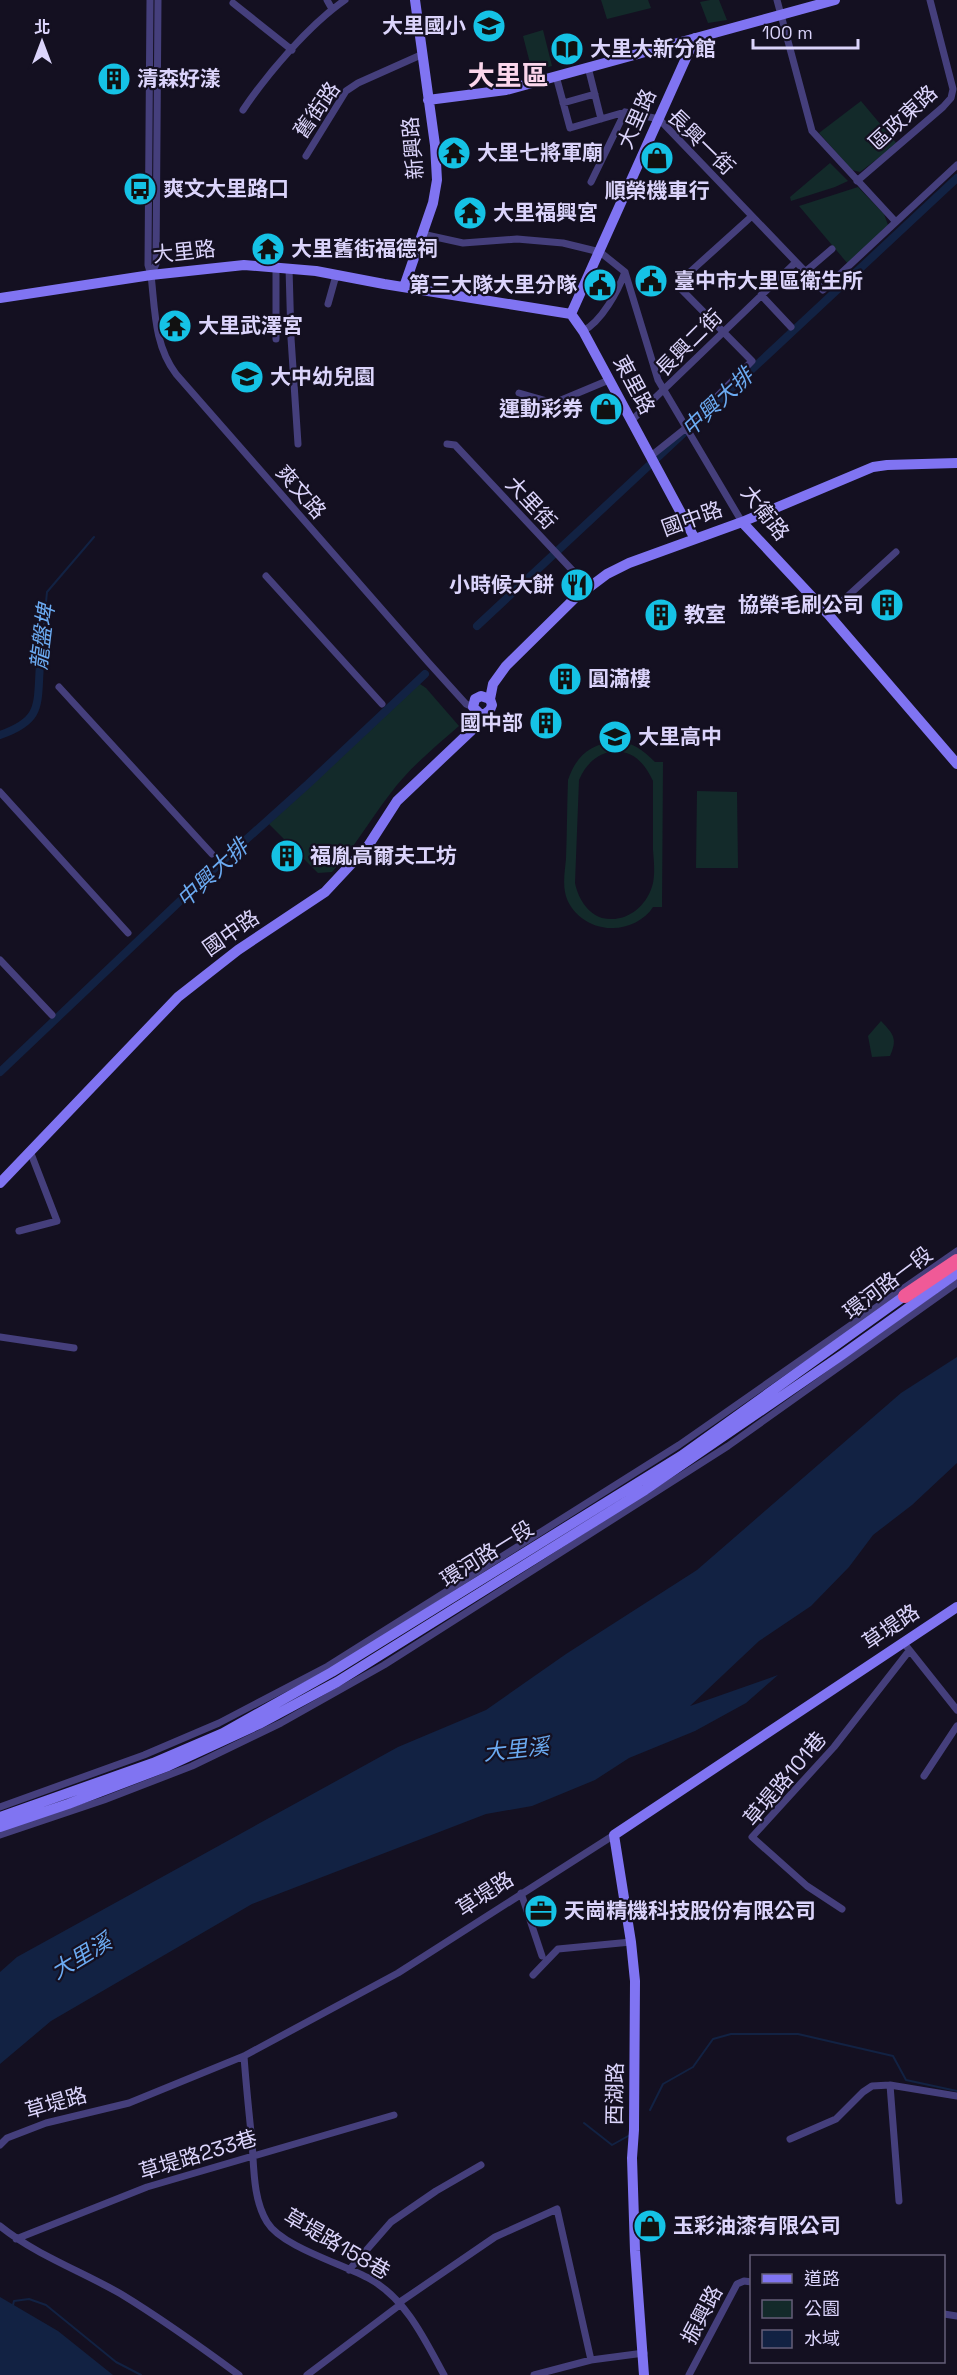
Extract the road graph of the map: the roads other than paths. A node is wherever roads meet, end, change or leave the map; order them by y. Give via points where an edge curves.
1 (150, 0) edge
2 (158, 0) edge
3 (327, 0) edge
4 (345, 0) edge
5 (415, 0) edge
6 (777, 0) edge
7 (835, 0) edge
8 (930, 0) edge
9 (234, 3) dead end
10 (332, 9) junction
11 (781, 15) junction
12 (695, 38) junction
13 (292, 50) junction
14 (423, 54) junction
15 (588, 67) junction
16 (556, 76) junction
17 (595, 94) junction
18 (428, 100) junction
19 (563, 103) junction
20 (243, 110) dead end
21 (625, 112) junction
22 (659, 118) junction
23 (601, 119) junction
24 (306, 156) dead end
25 (957, 165) edge
26 (857, 181) junction
27 (591, 182) dead end
28 (752, 216) junction
29 (895, 221) junction
30 (422, 234) junction
31 (832, 249) dead end
32 (600, 252) junction
33 (796, 262) junction
34 (276, 266) junction
35 (289, 268) junction
36 (625, 272) junction
37 (806, 272) junction
38 (151, 275) junction
39 (339, 276) junction
40 (404, 287) junction
41 (761, 295) junction
42 (0, 298) edge
43 (328, 304) dead end
44 (571, 314) junction
45 (791, 327) dead end
46 (583, 330) junction
47 (724, 332) junction
48 (276, 339) dead end
49 (609, 380) junction
50 (664, 392) junction
51 (519, 393) dead end
52 (631, 422) junction
53 (686, 428) junction
54 (298, 444) dead end
55 (447, 444) dead end
56 (652, 459) junction
57 (957, 463) edge
58 (742, 522) junction
59 (695, 539) junction
60 (896, 552) dead end
61 (266, 576) dead end
62 (589, 588) junction
63 (828, 614) junction
64 (59, 687) dead end
65 (382, 704) dead end
66 (476, 711) junction
67 (957, 764) edge
68 (0, 792) edge
69 (213, 854) dead end
70 (128, 933) dead end
71 (0, 960) edge
72 (52, 1015) dead end
73 (30, 1151) junction
74 (0, 1183) edge
75 (20, 1231) dead end
76 (957, 1253) edge
77 (957, 1261) edge
78 (957, 1273) edge
79 (957, 1283) edge
80 (905, 1296) junction
81 (0, 1337) edge
82 (74, 1348) dead end
83 (957, 1607) edge
84 (906, 1647) junction
85 (957, 1710) edge
86 (957, 1726) edge
87 (924, 1776) dead end
88 (0, 1807) edge
89 (0, 1818) edge
90 (0, 1827) edge
91 (0, 1835) edge
92 (614, 1835) junction
93 (521, 1893) junction
94 (842, 1909) dead end
95 (631, 1942) junction
96 (542, 1956) dead end
97 (533, 1975) dead end
98 (244, 2056) junction
99 (890, 2085) junction
100 (957, 2096) edge
101 (394, 2115) dead end
102 (790, 2139) dead end
103 (0, 2145) edge
104 (253, 2156) junction
105 (481, 2165) dead end
106 (899, 2201) dead end
107 (0, 2226) edge
108 (16, 2239) junction
109 (349, 2270) junction
110 (750, 2282) edge
111 (400, 2303) junction
112 (644, 2353) junction
113 (591, 2360) junction
114 (239, 2375) edge
115 (307, 2375) edge
116 (444, 2375) edge
117 (534, 2375) edge
118 (644, 2375) edge
119 (689, 2375) edge

1 - 38 street, 爽文路
2 - 38 street, 爽文路 via 156,264
3 - 10 street
4 - 10 street
5 - 14 street, 新興路
6 - 11 street
7 - 11 street
8 - 26 street, 區政東路 via 953,89 951,98
9 - 13 street
10 - 13 street
11 - 12 street
11 - 26 street via 810,127
12 - 15 street
12 - 22 street, 大里路
13 - 20 street via 265,78
14 - 18 street, 新興路
14 - 24 street, 舊街路 via 346,91
15 - 16 street
15 - 17 street
16 - 18 street via 506,90
16 - 19 street, 長興一街
17 - 19 street
17 - 23 street
18 - 30 street, 新興路 via 437,180
19 - 23 street, 長興一街 via 570,128
21 - 22 street, 長興一街
21 - 23 street, 長興一街
21 - 27 street
22 - 28 street, 長興一街
22 - 32 street, 大里路
25 - 29 street
26 - 29 street
28 - 33 street, 長興一街
28 - 47 street via 679,285
29 - 37 street, 長興一街 via 823,290
30 - 32 street via 463,243 536,240
30 - 40 street, 新興路
31 - 37 street
32 - 36 street
32 - 44 street, 大里路
33 - 37 street, 長興一街
33 - 41 street, 長興二街
34 - 35 street, 大里路
34 - 38 street, 大里路 via 244,265
34 - 48 street
35 - 39 street, 大里路
35 - 54 street
36 - 46 street via 606,306
36 - 50 street, 大衛路
38 - 42 street, 大里路
38 - 66 street, 爽文路 via 159,340 168,364 428,662
39 - 40 street, 大里路
39 - 43 street via 334,279
40 - 44 street, 大里路
41 - 45 street
41 - 47 street, 長興二街
44 - 46 street, 東里路
46 - 49 street, 東里路
47 - 50 street, 長興二街
47 - 53 street via 752,362
49 - 51 street via 554,403
49 - 52 street, 東里路
50 - 52 street, 長興二街
50 - 53 street, 大衛路
52 - 56 street, 東里路
53 - 56 street
53 - 58 street, 大衛路
55 - 62 street, 大里街 via 455,445
56 - 59 street, 東里路
57 - 58 street, 國中路 via 873,467
58 - 59 street, 國中路
58 - 63 street, 大衛路
59 - 62 street, 國中路 via 629,563
60 - 63 street
61 - 65 street
62 - 66 street, 國中路 via 506,666 493,684 490,711
63 - 67 street, 大衛路
64 - 69 street
66 - 73 street, 國中路 via 473,729 398,801 368,846 325,892 238,950 178,998
68 - 70 street
71 - 72 street
73 - 74 street, 國中路
73 - 75 street via 57,1221
76 - 80 street, 環河路一段
76 - 88 street, 環河路一段 via 679,1445 328,1666 219,1723 144,1755
77 - 80 highway
78 - 90 street, 環河路一段 via 645,1490 337,1682 168,1766
79 - 91 street, 環河路一段 via 728,1446 367,1675 192,1766
80 - 89 street, 環河路一段 via 681,1456 322,1678 223,1732 153,1763
81 - 82 street
83 - 84 street, 草堤路
84 - 85 street
84 - 92 street, 草堤路
84 - 94 street, 草堤路101巷 via 834,1747 752,1837 807,1886
86 - 87 street
92 - 93 street, 草堤路
92 - 95 street, 西湖路
93 - 96 street
93 - 98 street, 草堤路 via 398,1973
95 - 97 street via 558,1949
95 - 112 street, 西湖路 via 635,1981 634,2252
98 - 103 street, 草堤路 via 129,2103 46,2123 7,2138
98 - 104 street, 草堤路158巷
99 - 100 street
99 - 102 street via 872,2086 836,2119
99 - 106 street
101 - 104 street, 草堤路233巷
104 - 108 street, 草堤路233巷 via 147,2187
104 - 109 street, 草堤路158巷 via 256,2193 273,2231
105 - 109 street via 391,2222
107 - 108 street
108 - 114 street via 120,2294
109 - 111 street, 草堤路158巷 via 370,2279
110 - 119 street, 振興路 via 737,2284
111 - 113 street via 495,2237 557,2209
111 - 115 street
111 - 116 street, 草堤路158巷
112 - 113 street
112 - 118 street, 西湖路
113 - 117 street

